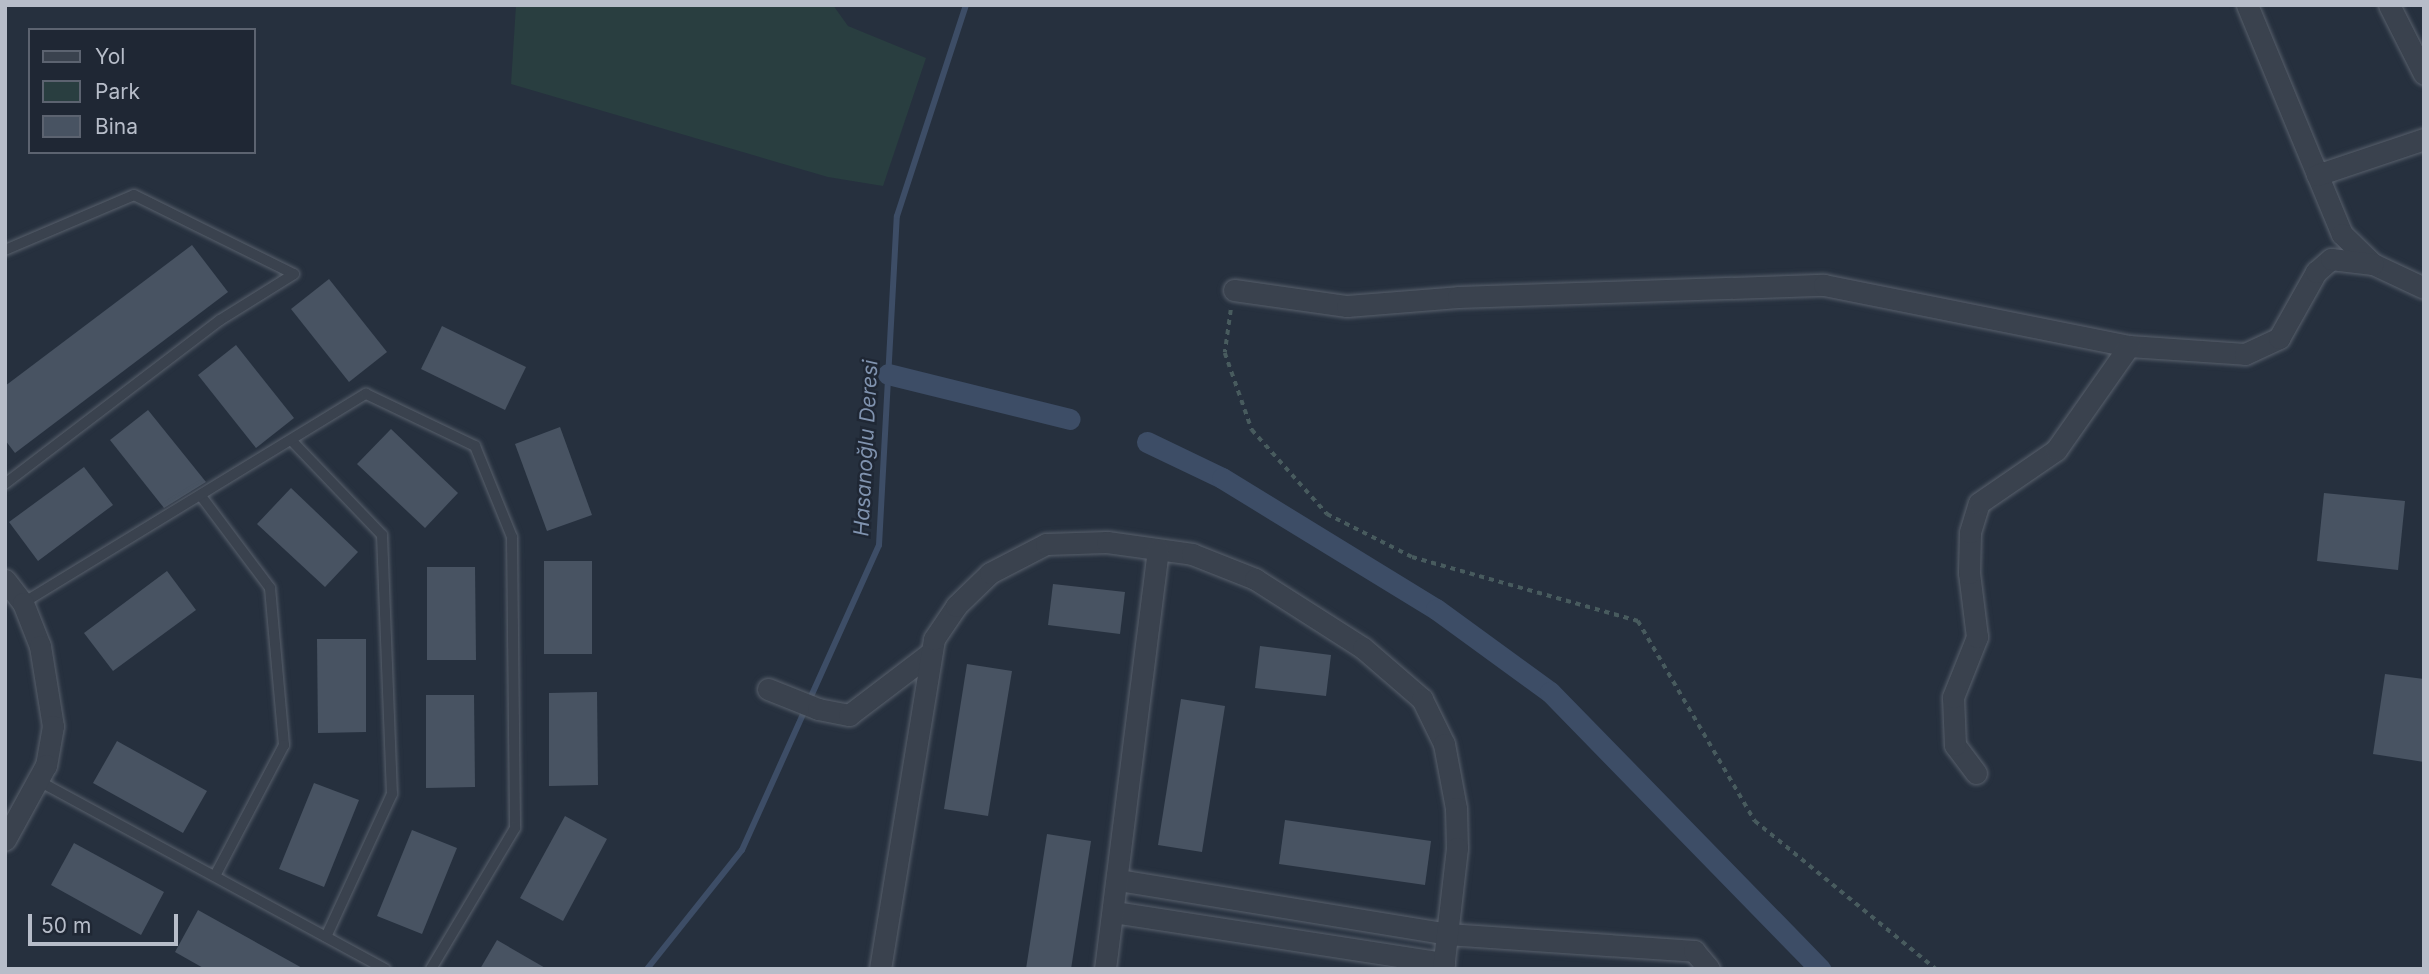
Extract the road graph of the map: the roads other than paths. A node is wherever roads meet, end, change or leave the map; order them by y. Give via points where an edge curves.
1 (2247, 5) edge
2 (2389, 5) edge
3 (2424, 74) edge
4 (2424, 139) edge
5 (2317, 175) junction
6 (5, 250) edge
7 (2373, 264) junction
8 (2424, 288) edge
9 (1234, 290) road end
10 (2129, 345) junction
11 (292, 441) junction
12 (5, 484) edge
13 (201, 496) junction
14 (1158, 550) junction
15 (5, 580) edge
16 (23, 603) junction
17 (929, 654) junction
18 (768, 689) dead end
19 (1976, 774) dead end
20 (37, 780) junction
21 (5, 841) edge
22 (215, 876) junction
23 (1119, 880) junction
24 (1114, 912) junction
25 (1447, 934) junction
26 (326, 937) junction
27 (1670, 949) junction
28 (1443, 966) edge
29 (385, 969) edge
30 (431, 969) edge
31 (880, 969) edge
32 (1105, 969) edge
33 (1658, 969) edge
34 (1709, 969) edge

1 - 5 street
2 - 3 street
4 - 5 street
5 - 7 street via 2342,234
6 - 12 lane via 134,195 294,274 220,320
7 - 8 street
7 - 10 street via 2331,259 2316,272 2279,338 2245,354
9 - 10 street via 1347,306 1458,297 1824,285
10 - 19 street via 2056,450 1979,503 1970,532 1969,573 1977,637 1954,697 1955,745
11 - 13 lane
11 - 26 lane via 382,535 392,794
11 - 30 lane via 366,394 475,446 512,537 515,828
13 - 16 lane
13 - 22 lane via 270,588 284,745
14 - 17 street via 1107,542 1046,544 990,573 957,606
14 - 23 street
14 - 25 street via 1192,554 1255,579 1363,648 1422,699 1444,744 1456,808 1457,848
15 - 16 street
16 - 20 street via 50,685 53,726 46,765
17 - 18 street via 849,715 818,709
17 - 31 street
20 - 21 street
20 - 22 lane
22 - 26 lane
23 - 24 street
23 - 25 street
24 - 28 street
24 - 32 street
25 - 27 street
25 - 28 street
26 - 29 lane
27 - 33 street
27 - 34 street via 1694,951

